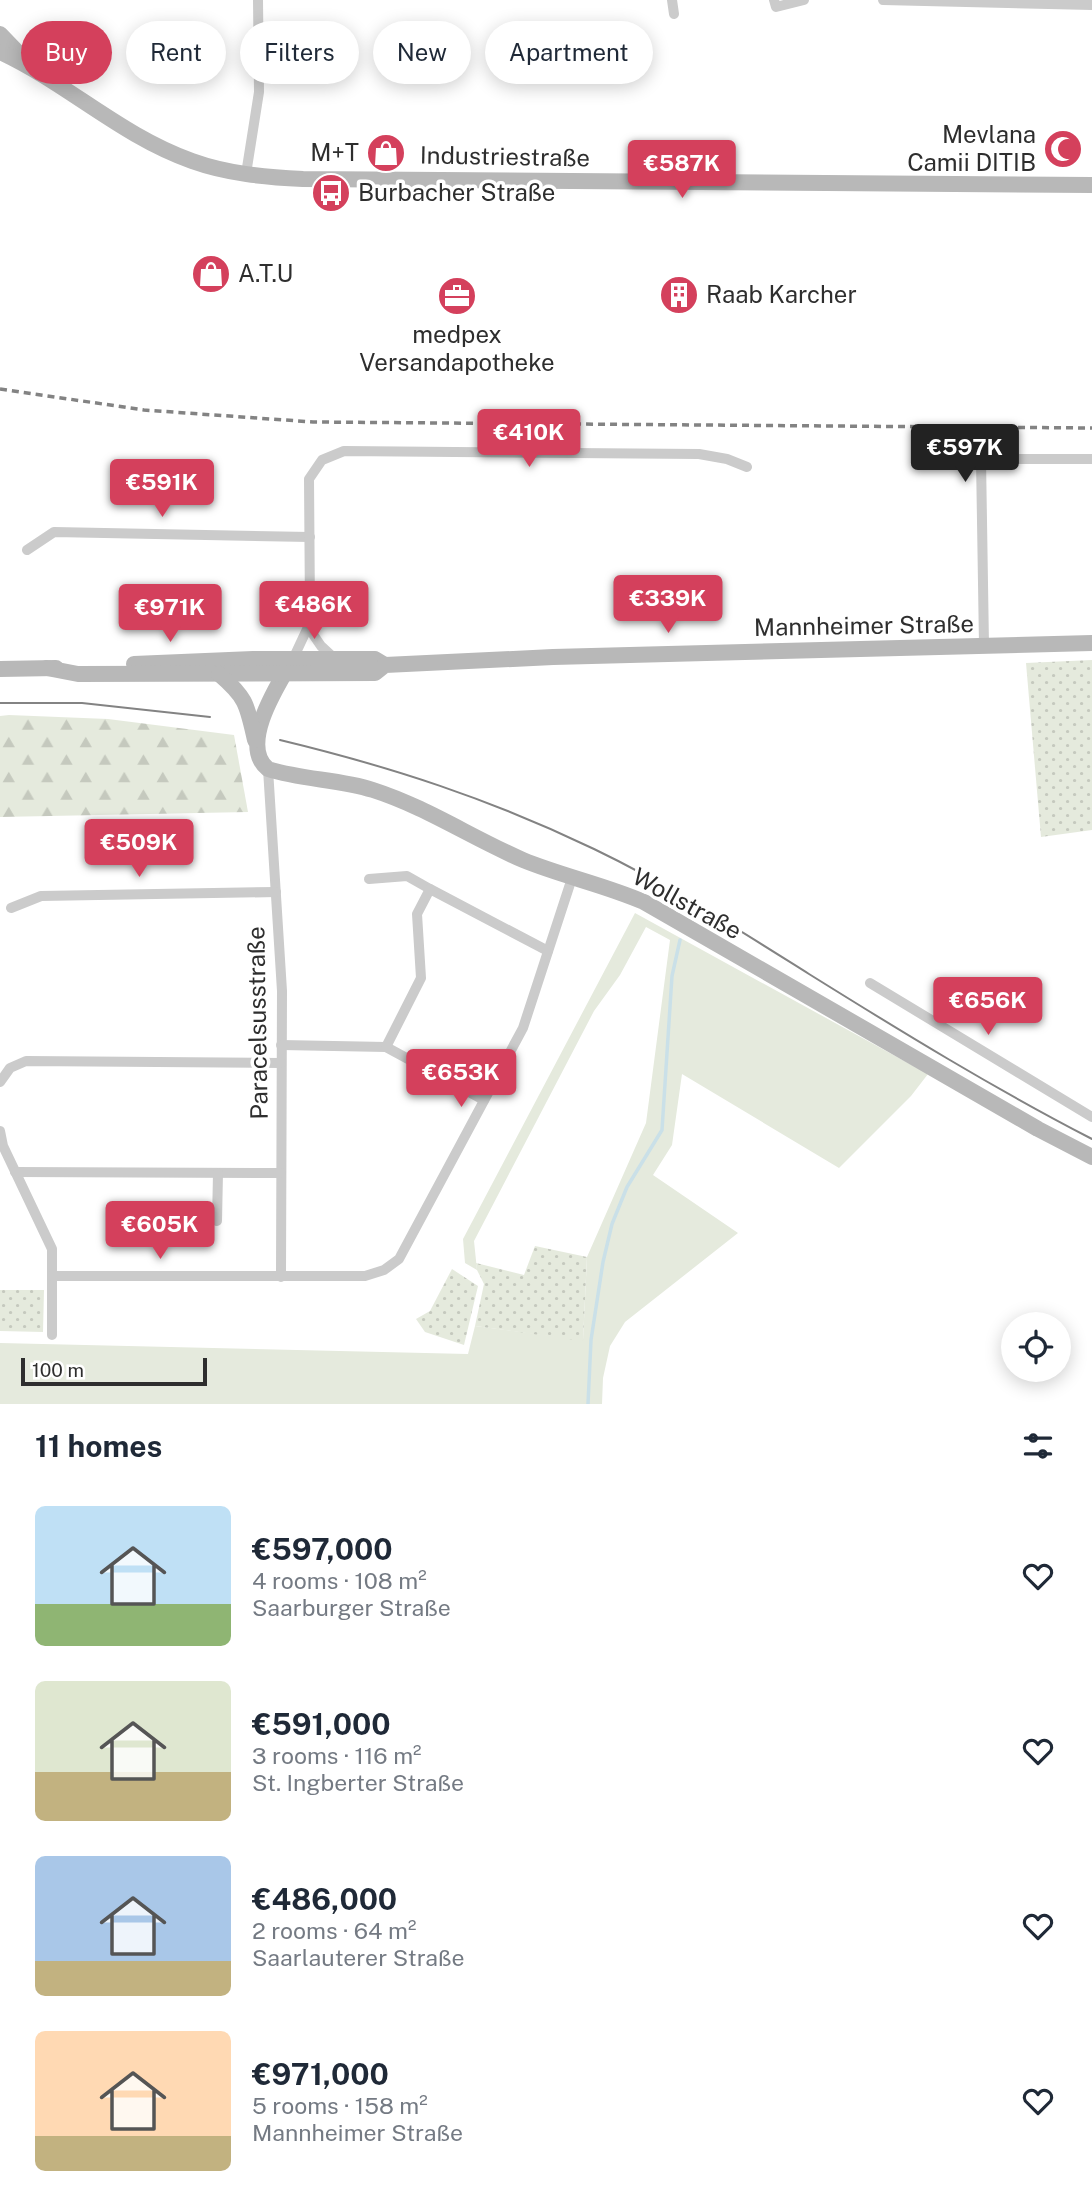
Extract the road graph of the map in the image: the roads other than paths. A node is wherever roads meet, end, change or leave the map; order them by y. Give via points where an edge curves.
1 (258, 0) edge
2 (672, 0) edge
3 (774, 0) edge
4 (804, 0) edge
5 (883, 0) edge
6 (1092, 5) edge
7 (674, 13) dead end
8 (0, 34) edge
9 (0, 52) edge
10 (21, 56) edge
11 (21, 62) edge
12 (57, 84) edge
13 (246, 174) junction
14 (1092, 185) edge
15 (1092, 458) edge
16 (747, 467) dead end
17 (310, 537) junction
18 (27, 550) dead end
19 (308, 627) junction
20 (1092, 643) edge
21 (984, 645) junction
22 (335, 659) junction
23 (385, 665) junction
24 (289, 666) junction
25 (47, 668) junction
26 (0, 670) edge
27 (219, 674) junction
28 (264, 764) junction
29 (369, 878) dead end
30 (572, 878) junction
31 (430, 889) junction
32 (276, 892) junction
33 (11, 908) dead end
34 (548, 951) junction
35 (870, 983) dead end
36 (281, 1045) junction
37 (386, 1047) junction
38 (281, 1063) junction
39 (0, 1083) edge
40 (484, 1100) junction
41 (1092, 1117) edge
42 (0, 1131) edge
43 (1092, 1157) edge
44 (15, 1172) junction
45 (218, 1173) junction
46 (281, 1173) junction
47 (217, 1222) dead end
48 (52, 1276) junction
49 (281, 1277) junction
50 (52, 1335) dead end

1 - 13 street via 259,92
2 - 7 street
3 - 4 street via 776,7
5 - 6 street
8 - 10 street, Industriestraße
9 - 11 street, Industriestraße
12 - 13 street, Industriestraße via 166,150 210,167
13 - 14 street, Industriestraße via 303,179
15 - 21 street via 981,459
16 - 17 street via 699,454 344,451 322,460 309,479
17 - 18 street via 54,532
17 - 19 street
19 - 22 street
19 - 24 street
20 - 21 street, Mannheimer Straße
21 - 23 street, Mannheimer Straße
22 - 23 street, Mannheimer Straße via 376,659
22 - 24 street, Mannheimer Straße
23 - 24 street, Mannheimer Straße via 375,673
24 - 25 street, Mannheimer Straße
24 - 27 street, Mannheimer Straße
24 - 28 street via 261,723
25 - 26 street, Mannheimer Straße
25 - 27 street, Mannheimer Straße via 78,674
27 - 28 street via 246,702
28 - 30 street, Wollstraße via 337,780 408,803
28 - 32 street, Paracelsusstraße
29 - 31 street via 407,876
30 - 34 street
30 - 43 street, Wollstraße via 644,902
31 - 34 street
31 - 37 street via 417,914 421,978
32 - 33 street via 41,896
32 - 36 street, Paracelsusstraße
34 - 40 street via 523,1028
35 - 41 street
36 - 37 street
36 - 38 street, Paracelsusstraße
37 - 40 street
38 - 39 street via 26,1061 10,1068
38 - 46 street, Paracelsusstraße
40 - 49 street via 399,1259 365,1276
42 - 44 street
44 - 45 street
44 - 48 street via 52,1249
45 - 46 street
45 - 47 street
46 - 49 street, Paracelsusstraße
48 - 49 street
48 - 50 street

